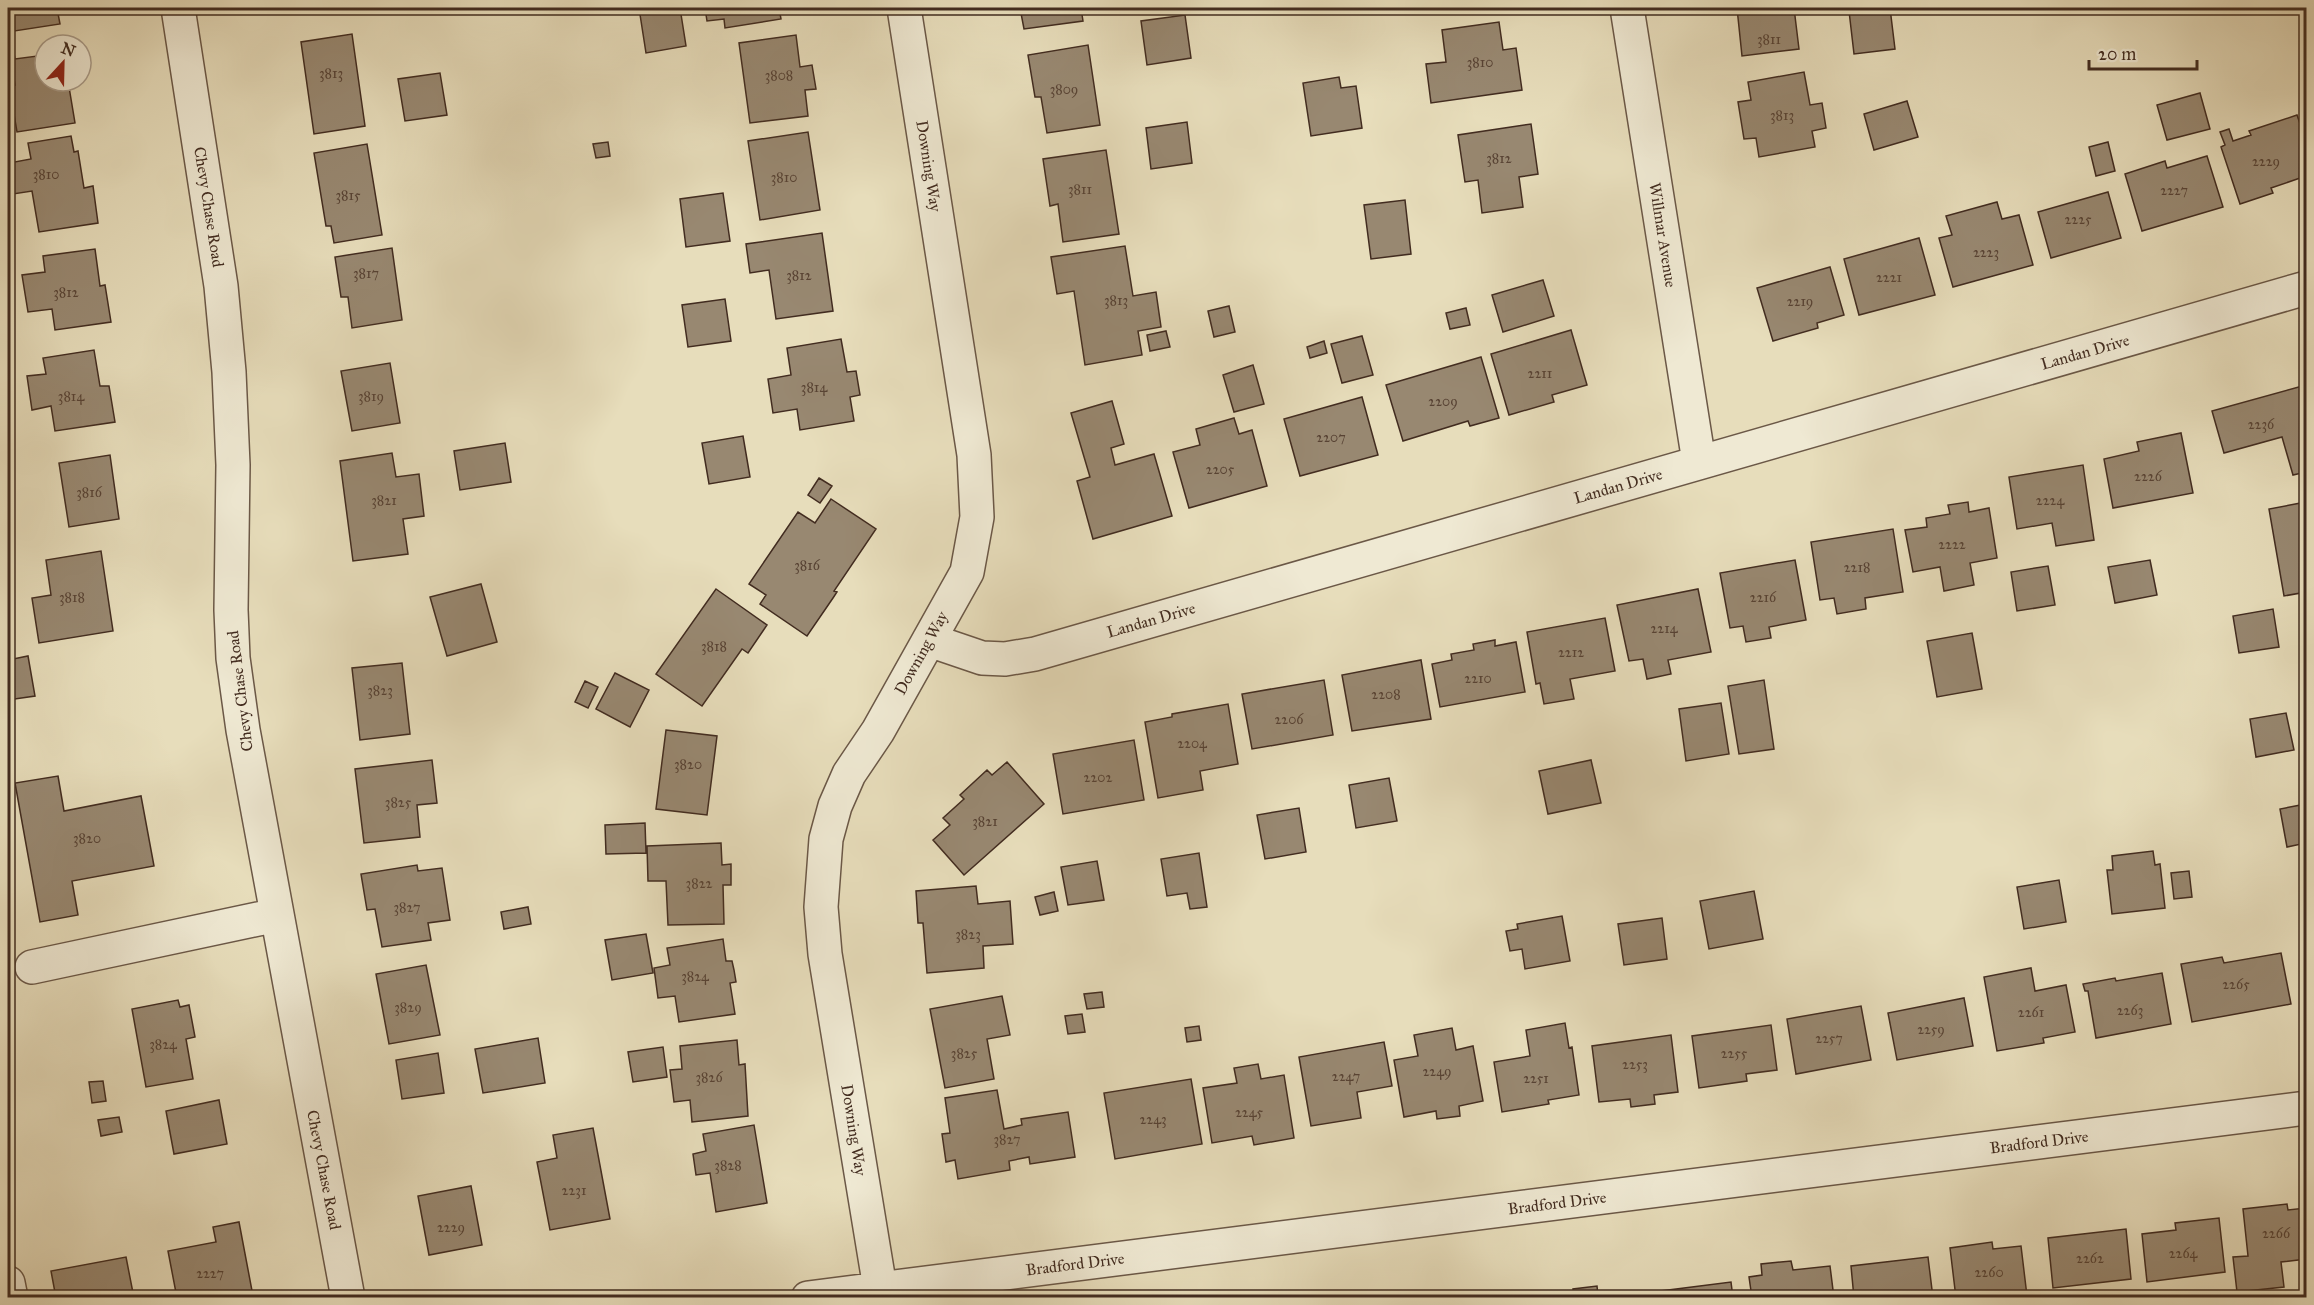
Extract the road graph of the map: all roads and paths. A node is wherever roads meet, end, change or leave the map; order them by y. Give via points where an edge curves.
1 (178, 8) edge
2 (904, 8) edge
3 (1627, 8) edge
4 (2307, 288) edge
5 (1699, 462) junction
6 (929, 640) junction
7 (277, 915) junction
8 (32, 967) dead end
9 (2307, 1108) edge
10 (8, 1283) edge
11 (880, 1288) junction
12 (11, 1298) edge
13 (348, 1298) edge
14 (807, 1298) edge

1 - 7 street, Chevy Chase Road via 221,286 229,372 233,658
2 - 6 street, Downing Way via 974,455 976,517 967,572
3 - 5 street, Willmar Avenue
4 - 5 street, Landan Drive
5 - 6 street, Landan Drive via 1035,654 982,658
6 - 11 street, Downing Way via 849,774 835,806 825,850 821,907 825,954
7 - 8 street
7 - 13 street, Chevy Chase Road
9 - 11 street, Bradford Drive
10 - 12 street
11 - 14 street, Bradford Drive

